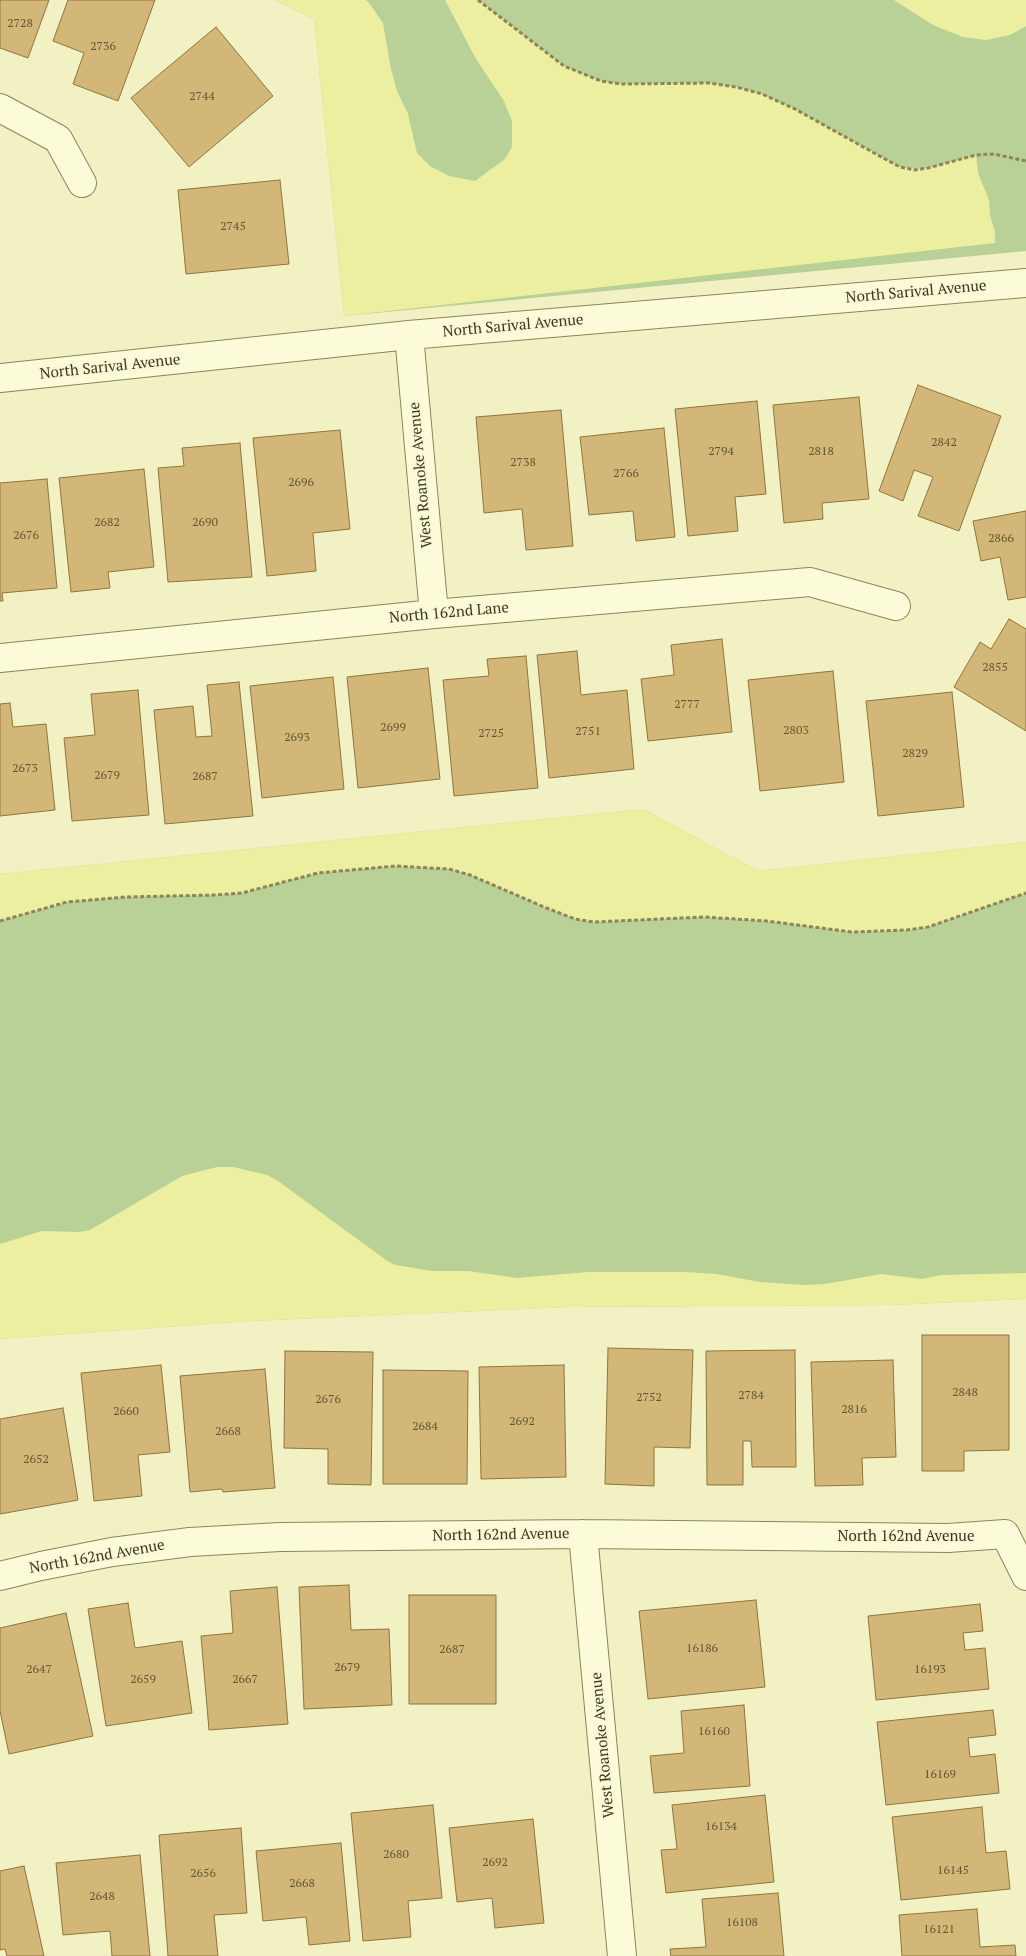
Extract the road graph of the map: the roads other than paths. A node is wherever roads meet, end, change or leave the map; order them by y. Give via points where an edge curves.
1 (0, 108) edge
2 (82, 183) dead end
3 (1026, 283) edge
4 (409, 335) junction
5 (0, 378) edge
6 (896, 606) dead end
7 (434, 614) junction
8 (0, 658) edge
9 (583, 1534) junction
10 (0, 1576) edge
11 (1026, 1576) edge
12 (622, 1956) edge

1 - 2 street via 58,139
3 - 4 street, North Sarival Avenue
4 - 5 street, North Sarival Avenue
4 - 7 street, West Roanoke Avenue
6 - 7 street, North 162nd Lane via 810,582
7 - 8 street, North 162nd Lane
9 - 10 street, North 162nd Avenue via 280,1537 190,1542 112,1552
9 - 11 street, North 162nd Avenue via 948,1538 1005,1534
9 - 12 street, West Roanoke Avenue

